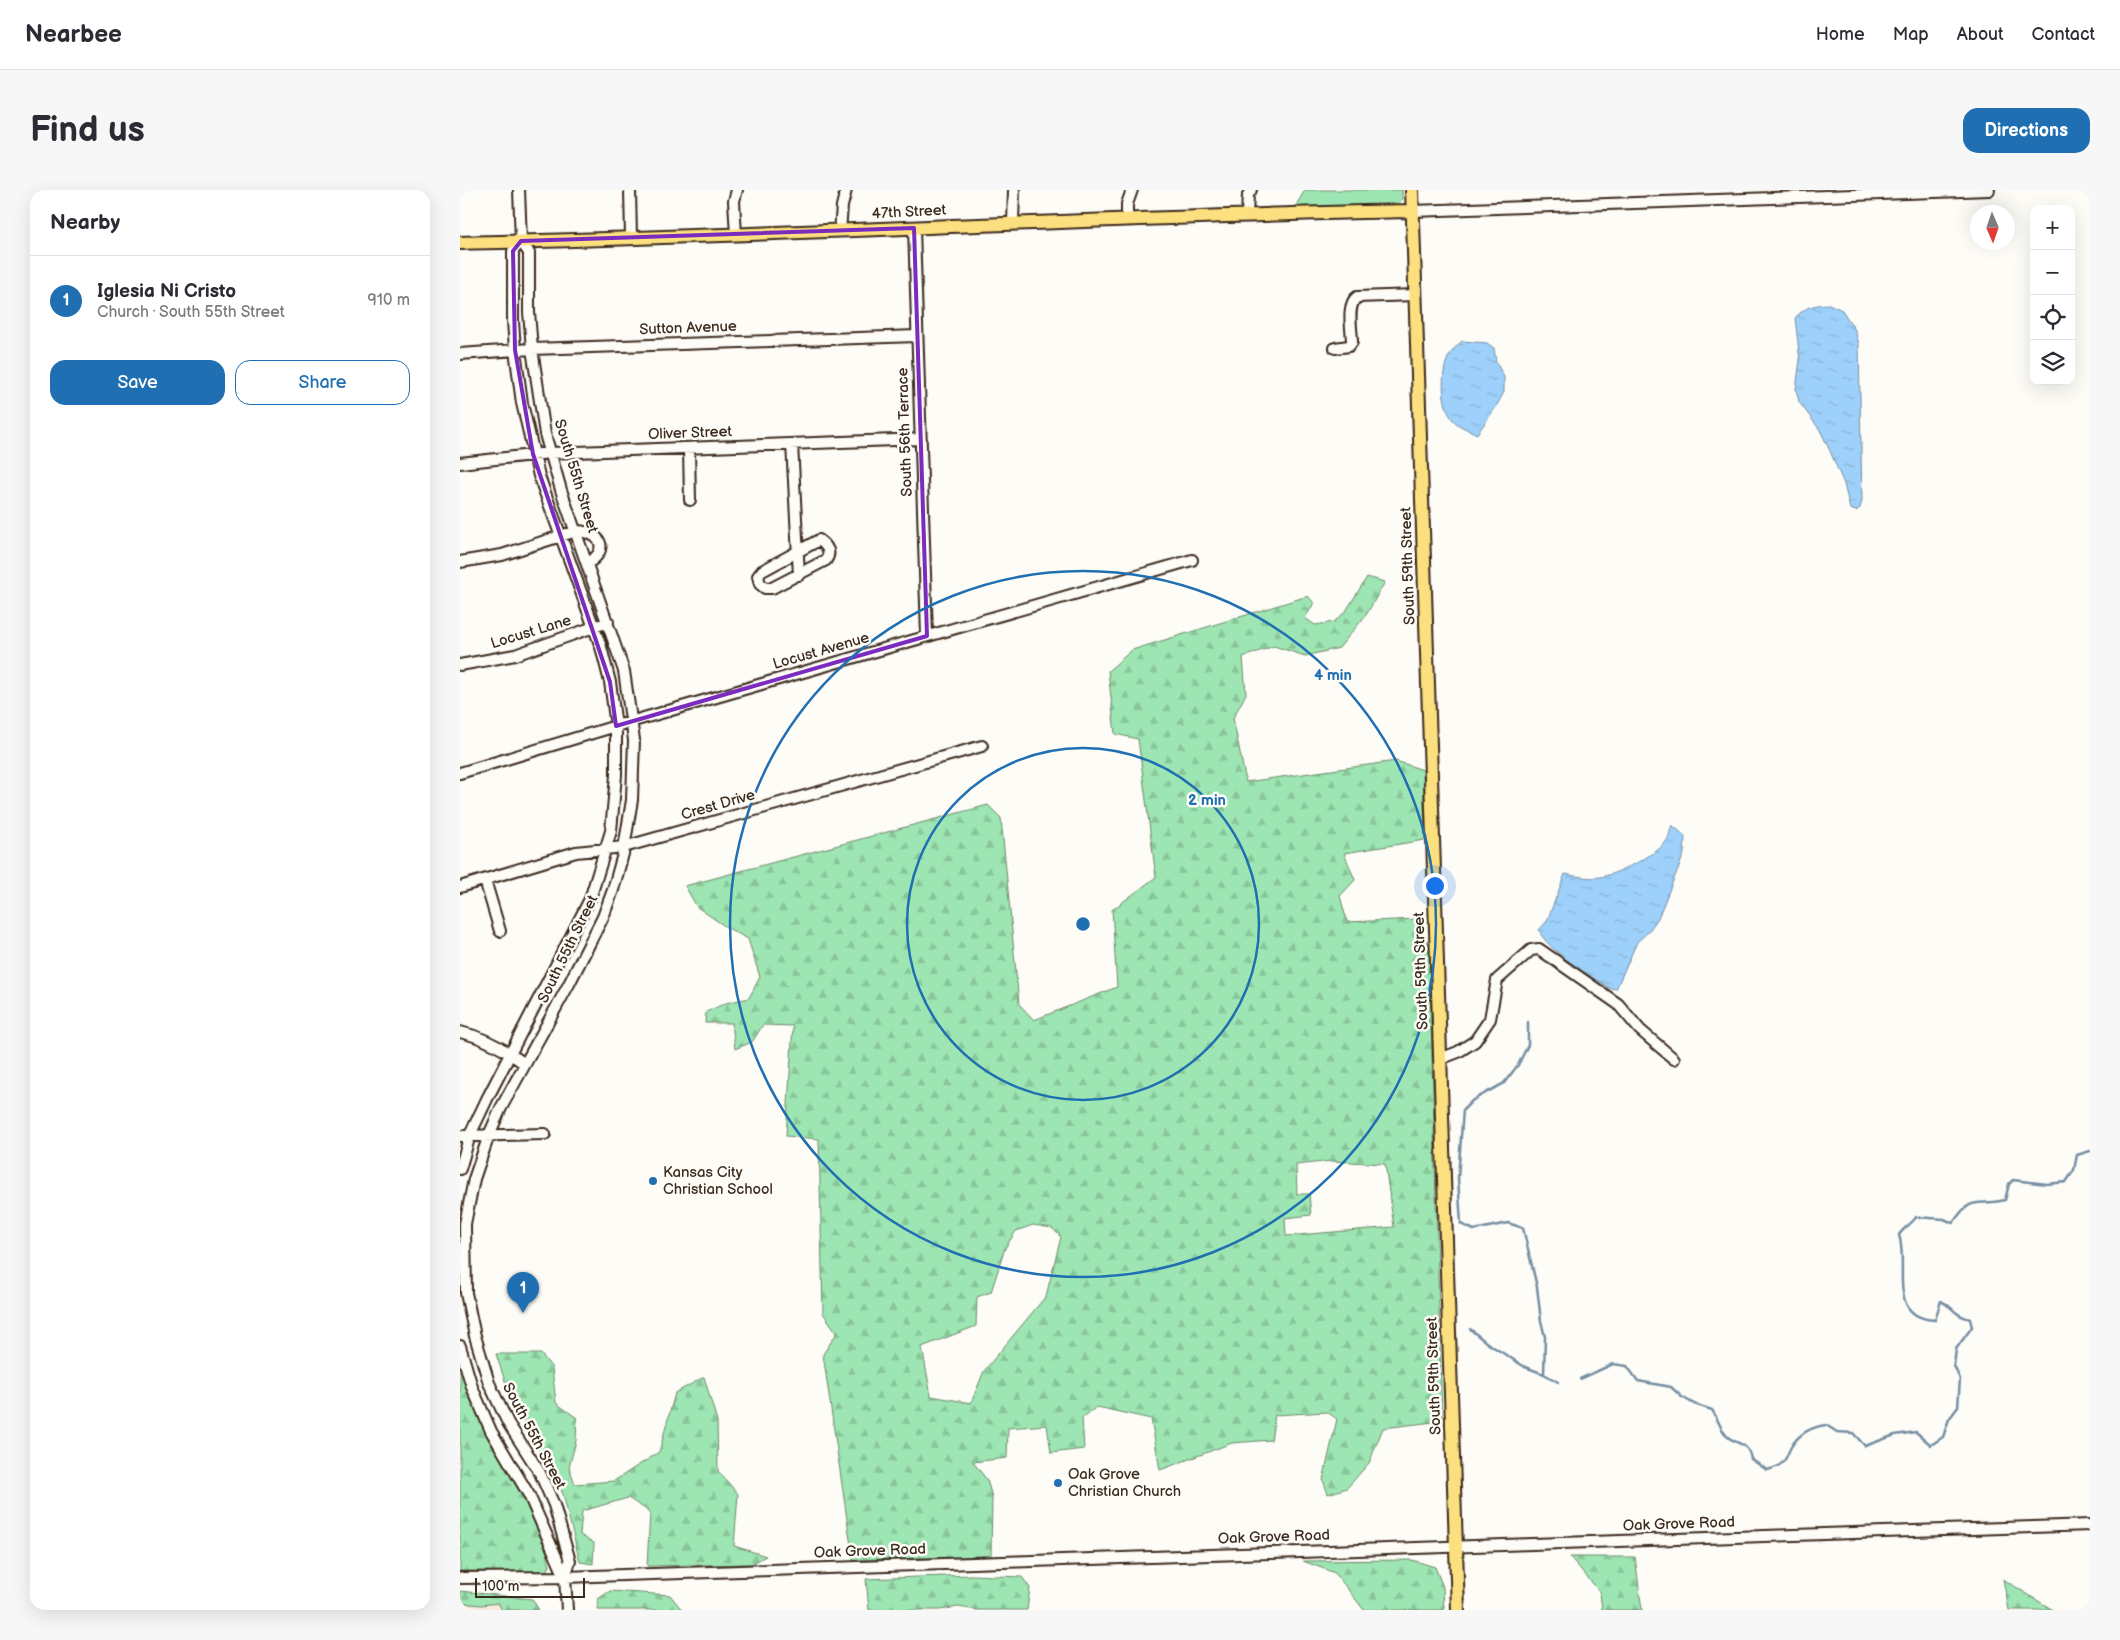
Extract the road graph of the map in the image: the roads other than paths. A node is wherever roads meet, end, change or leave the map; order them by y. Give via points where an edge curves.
1 (520, 190) edge
2 (630, 190) edge
3 (736, 190) edge
4 (846, 190) edge
5 (1014, 190) edge
6 (1132, 190) edge
7 (1251, 190) edge
8 (1412, 190) edge
9 (1989, 190) edge
10 (1412, 211) junction
11 (1247, 214) junction
12 (1127, 218) junction
13 (1013, 223) junction
14 (914, 228) junction
15 (840, 232) junction
16 (736, 235) junction
17 (630, 237) junction
18 (521, 241) junction
19 (460, 243) edge
20 (1415, 295) junction
21 (918, 336) junction
22 (1335, 348) dead end
23 (532, 349) junction
24 (515, 350) junction
25 (460, 354) edge
26 (921, 439) junction
27 (792, 444) junction
28 (689, 448) junction
29 (550, 453) junction
30 (533, 454) junction
31 (460, 463) edge
32 (690, 500) dead end
33 (576, 531) junction
34 (560, 537) junction
35 (798, 551) junction
36 (1192, 560) dead end
37 (460, 562) edge
38 (588, 563) junction
39 (799, 575) junction
40 (608, 622) junction
41 (593, 628) junction
42 (927, 636) junction
43 (460, 665) edge
44 (631, 722) junction
45 (616, 726) junction
46 (982, 746) dead end
47 (460, 773) edge
48 (624, 847) junction
49 (606, 849) junction
50 (485, 880) junction
51 (460, 887) edge
52 (500, 931) dead end
53 (460, 1032) edge
54 (511, 1054) junction
55 (1440, 1059) junction
56 (1674, 1059) dead end
57 (525, 1064) junction
58 (489, 1134) junction
59 (545, 1134) dead end
60 (465, 1135) edge
61 (460, 1169) edge
62 (464, 1298) edge
63 (460, 1346) edge
64 (2090, 1525) edge
65 (1455, 1546) junction
66 (565, 1577) junction
67 (460, 1578) edge
68 (567, 1610) edge
69 (1458, 1610) edge

1 - 18 street
2 - 17 street
3 - 16 street
4 - 15 street
5 - 13 street
6 - 12 street
7 - 11 street
8 - 10 main road, South 59th Street
9 - 10 street, 47th Street
10 - 11 main road, 47th Street
10 - 20 main road, South 59th Street
11 - 12 main road, 47th Street
12 - 13 main road, 47th Street
13 - 14 main road, 47th Street
14 - 15 main road, 47th Street
14 - 21 street, South 56th Terrace
15 - 16 main road, 47th Street
16 - 17 main road, 47th Street
17 - 18 main road, 47th Street
18 - 19 main road, 47th Street
18 - 23 street, South 55th Street via 529,253
18 - 24 street, South 55th Street via 513,251
20 - 22 street via 1357,297 1351,306 1352,342 1345,348
20 - 55 main road, South 59th Street
21 - 23 street, Sutton Avenue
21 - 26 street, South 56th Terrace
23 - 24 street, Sutton Avenue
23 - 29 street, South 55th Street
24 - 25 street, Sutton Avenue
24 - 30 street, South 55th Street
26 - 27 street, Oliver Street
26 - 42 street, South 56th Terrace
27 - 28 street, Oliver Street
27 - 35 street
28 - 29 street, Oliver Street
28 - 32 street
29 - 30 street, Oliver Street
29 - 33 street, South 55th Street
30 - 31 street, Oliver Street
30 - 34 street, South 55th Street
33 - 34 street
33 - 38 street, South 55th Street
33 - 38 street via 594,534 600,542 600,550
34 - 37 street via 502,555
34 - 41 street, South 55th Street
35 - 39 street
35 - 39 street via 818,540 828,549 826,560
35 - 39 street via 758,576 760,584 772,588
36 - 42 street, Locust Avenue
38 - 40 street, South 55th Street
40 - 41 street, Locust Lane
40 - 44 street, South 55th Street via 624,671
41 - 43 street, Locust Lane via 515,656
41 - 45 street, South 55th Street via 610,682
42 - 44 street, Locust Avenue
44 - 45 street, Locust Avenue
44 - 48 street, South 55th Street via 634,740 632,800
45 - 47 street, Locust Avenue
45 - 49 street, South 55th Street via 614,810
46 - 48 street, Crest Drive
48 - 49 street, Crest Drive
48 - 57 street, South 55th Street via 603,917
49 - 50 street, Crest Drive via 576,852
49 - 54 street, South 55th Street via 590,899
50 - 51 street, Crest Drive
50 - 52 street
53 - 54 street
54 - 57 street
54 - 60 street, South 55th Street
55 - 56 street via 1463,1050 1475,1041 1490,1019 1497,980 1531,950 1539,949 1618,1004 1640,1030
55 - 65 main road, South 59th Street
57 - 58 street, South 55th Street
58 - 59 street
58 - 60 street
58 - 62 street, South 55th Street via 474,1179 465,1224
60 - 61 street, South 55th Street
62 - 66 street, South 55th Street via 488,1383 540,1473 554,1505 570,1561
63 - 66 street, South 55th Street via 472,1387 491,1431 530,1495
64 - 65 street, Oak Grove Road
65 - 66 street, Oak Grove Road
65 - 69 main road, South 59th Street
66 - 67 street, Oak Grove Road
66 - 68 street, South 55th Street

